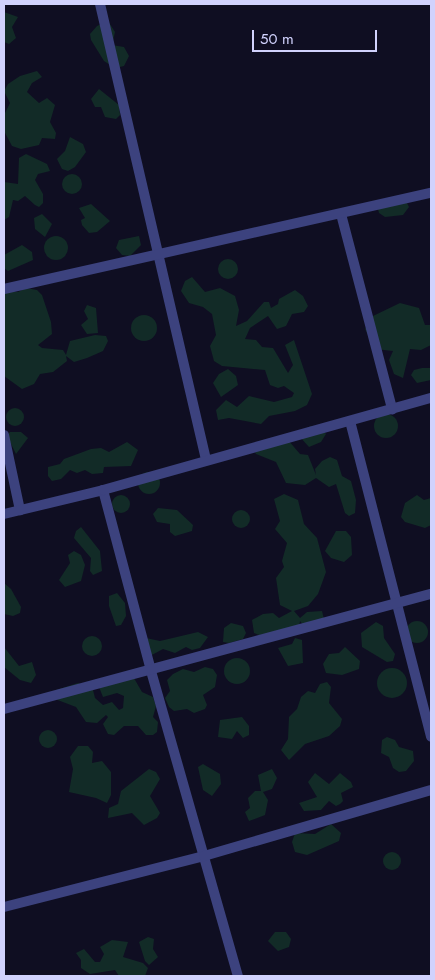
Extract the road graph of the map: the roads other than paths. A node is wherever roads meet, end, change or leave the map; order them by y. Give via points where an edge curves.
1 (100, 4) edge
2 (431, 192) edge
3 (341, 214) junction
4 (158, 256) junction
5 (4, 290) edge
6 (431, 398) edge
7 (392, 409) junction
8 (350, 421) junction
9 (4, 435) edge
10 (206, 460) junction
11 (104, 490) junction
12 (20, 510) junction
13 (4, 514) edge
14 (431, 594) edge
15 (396, 603) junction
16 (151, 671) junction
17 (4, 709) edge
18 (431, 737) edge
19 (431, 790) edge
20 (204, 856) junction
21 (4, 907) edge
22 (238, 976) edge

1 - 4 street
2 - 3 street
3 - 4 street
3 - 7 street
4 - 5 street
4 - 10 street
6 - 7 street
7 - 8 street
8 - 10 street
8 - 15 street
9 - 12 street
10 - 11 street
11 - 12 street
11 - 16 street
12 - 13 street
14 - 15 street
15 - 16 street
15 - 18 street
16 - 17 street
16 - 20 street
19 - 20 street
20 - 21 street
20 - 22 street

